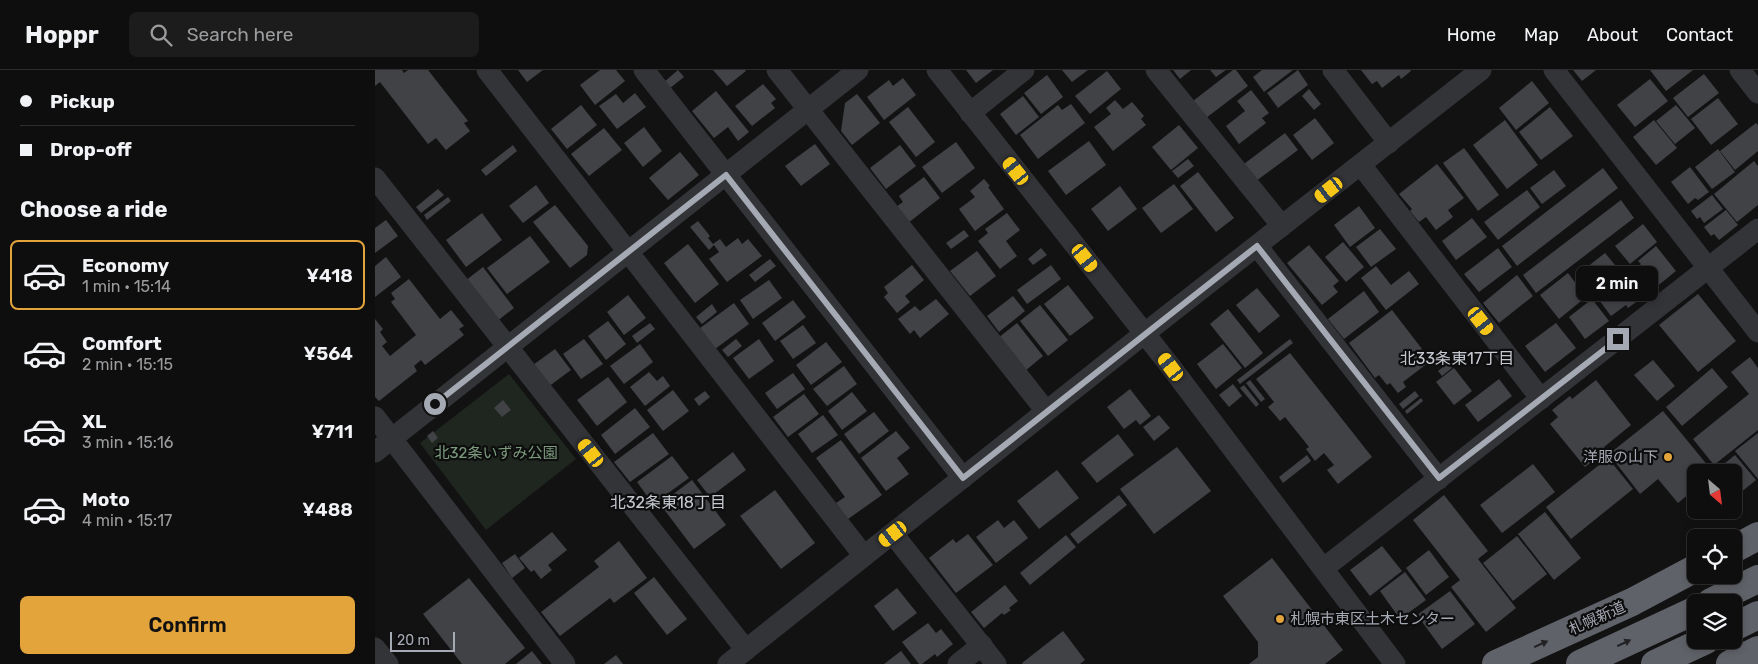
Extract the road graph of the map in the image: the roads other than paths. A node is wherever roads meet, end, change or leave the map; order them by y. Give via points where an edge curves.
1 (487, 70) edge
2 (644, 70) edge
3 (777, 70) edge
4 (858, 70) edge
5 (937, 70) edge
6 (1024, 70) edge
7 (1156, 70) edge
8 (1333, 70) edge
9 (1481, 70) edge
10 (1554, 70) edge
11 (1740, 70) edge
12 (1758, 93) edge
13 (808, 110) junction
14 (970, 113) junction
15 (1389, 143) junction
16 (1361, 165) junction
17 (726, 175) junction
18 (375, 178) edge
19 (1282, 226) junction
20 (1758, 229) edge
21 (1257, 246) junction
22 (628, 252) junction
23 (1708, 268) junction
24 (1758, 332) edge
25 (1145, 333) junction
26 (508, 347) junction
27 (1541, 399) junction
28 (1046, 412) junction
29 (375, 417) edge
30 (392, 438) junction
31 (375, 452) edge
32 (963, 478) junction
33 (1439, 478) junction
34 (893, 534) junction
35 (1758, 536) edge
36 (1742, 545) edge
37 (864, 556) junction
38 (1324, 568) junction
39 (1687, 573) edge
40 (1758, 579) edge
41 (1727, 594) edge
42 (1687, 614) edge
43 (1758, 615) edge
44 (1742, 623) edge
45 (982, 645) junction
46 (375, 648) edge
47 (1687, 649) edge
48 (746, 650) junction
49 (1758, 650) edge
50 (388, 664) edge
51 (565, 664) edge
52 (728, 664) edge
53 (958, 664) edge
54 (996, 664) edge
55 (1395, 664) edge
56 (1496, 664) edge
57 (1580, 664) edge
58 (1655, 664) edge
59 (1730, 664) edge

1 - 22 street
2 - 17 street
3 - 13 street
4 - 13 street
5 - 14 street
6 - 14 street
7 - 19 street
8 - 15 street
9 - 15 street
10 - 23 street
11 - 12 street
13 - 17 street
13 - 28 street
14 - 25 street
15 - 16 street
16 - 19 street
16 - 27 street
17 - 22 street
17 - 32 street
18 - 26 street
19 - 21 street
20 - 23 street
21 - 25 street
21 - 33 street
22 - 26 street
22 - 37 street
23 - 24 street
23 - 27 street
25 - 28 street
25 - 38 street
26 - 30 street
26 - 48 street
27 - 33 street
28 - 32 street
29 - 30 street
30 - 31 street
30 - 51 street
32 - 34 street
33 - 38 street
34 - 37 street
34 - 45 street
35 - 36 highway
37 - 48 street
38 - 55 street
56 -> 39 highway, 札幌新道 via 1632,602
40 - 41 highway
57 -> 42 highway
43 - 44 highway
45 - 53 street
45 - 54 street
46 - 50 street
47 - 58 highway
48 - 52 street
49 - 59 highway

